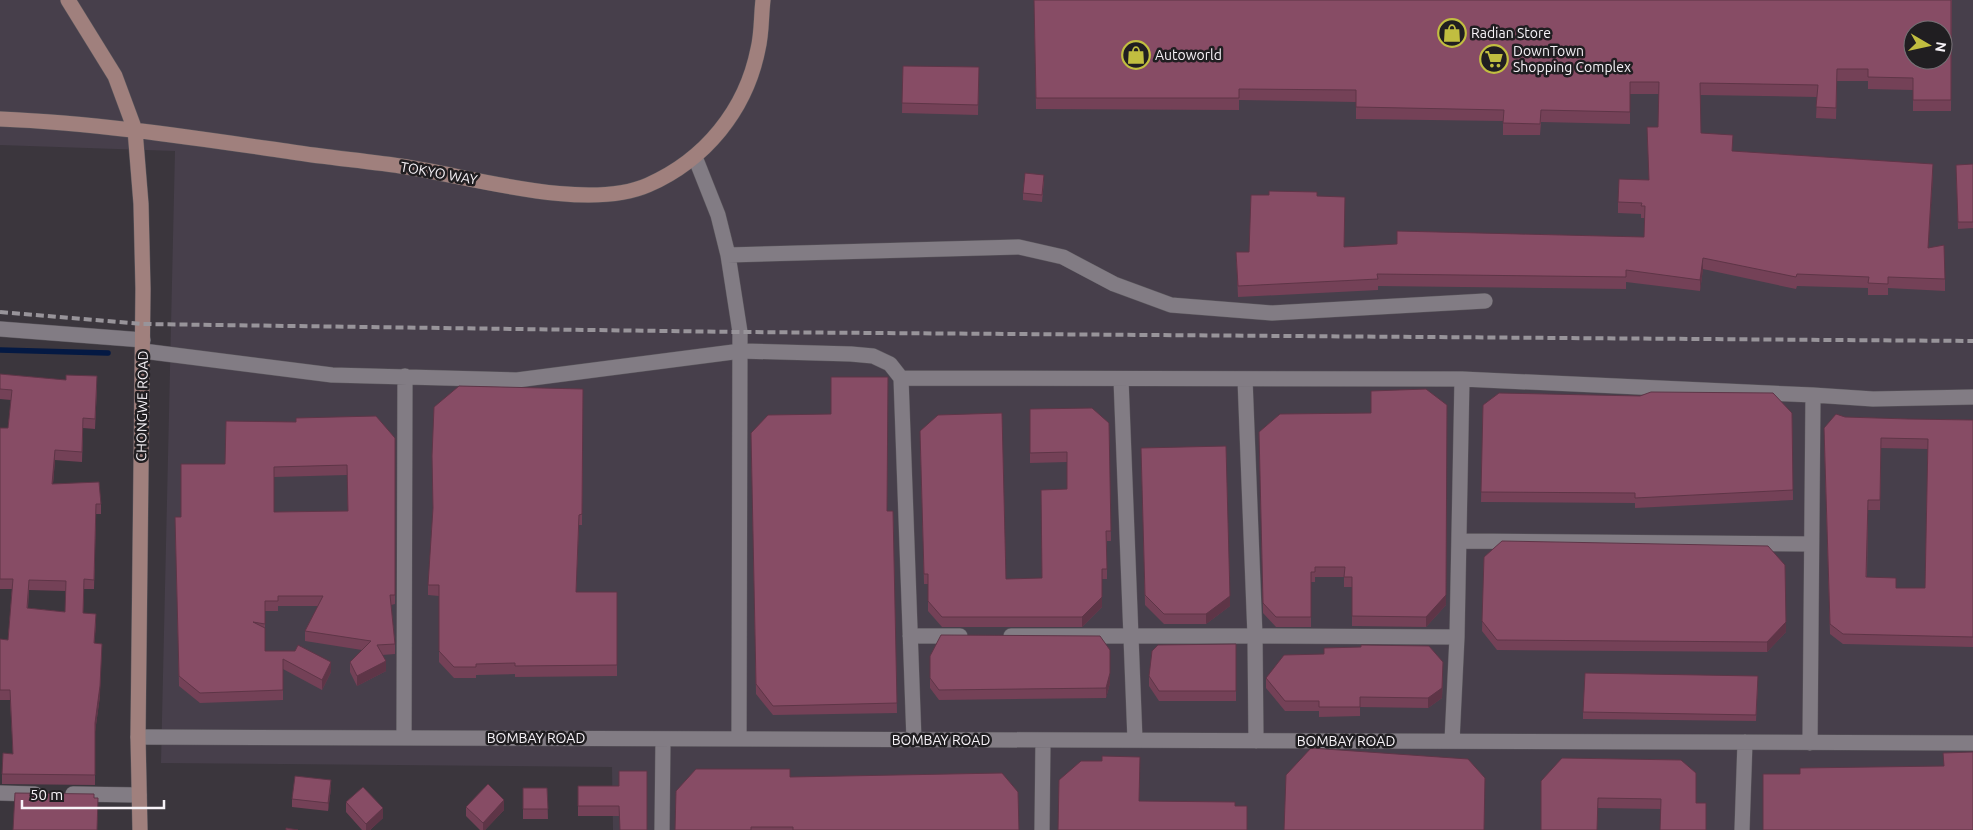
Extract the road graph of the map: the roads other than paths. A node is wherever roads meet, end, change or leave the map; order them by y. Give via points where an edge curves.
1 (68, 0) edge
2 (763, 0) edge
3 (0, 119) edge
4 (135, 130) junction
5 (695, 158) junction
6 (728, 254) junction
7 (1485, 301) dead end
8 (0, 330) edge
9 (143, 346) junction
10 (741, 352) junction
11 (405, 376) junction
12 (901, 378) junction
13 (1121, 378) junction
14 (1245, 379) junction
15 (1462, 379) junction
16 (1813, 394) junction
17 (1973, 397) edge
18 (1459, 540) junction
19 (1812, 544) junction
20 (910, 636) junction
21 (977, 636) edge
22 (997, 636) edge
23 (1131, 636) junction
24 (1255, 636) junction
25 (1457, 637) junction
26 (138, 737) junction
27 (404, 738) junction
28 (663, 739) junction
29 (739, 739) junction
30 (914, 740) junction
31 (1043, 740) junction
32 (1135, 740) junction
33 (1256, 741) junction
34 (1452, 741) junction
35 (1745, 742) junction
36 (1810, 742) junction
37 (1973, 743) edge
38 (0, 793) edge
39 (139, 795) junction
40 (140, 830) edge
41 (662, 830) edge
42 (1042, 830) edge
43 (1742, 830) edge

1 - 4 main road, CHONGWE ROAD via 115,76
2 - 5 main road, TOKYO WAY via 758,49 736,111
3 - 4 main road, TOKYO WAY via 63,121
4 - 5 main road, TOKYO WAY via 587,195 615,194 646,186
4 - 9 main road, CHONGWE ROAD via 141,204
5 - 6 street via 718,216
6 - 7 street via 1019,247 1063,257 1114,284 1171,305 1272,313
6 - 10 street
8 - 9 street
9 - 11 street via 332,375
9 - 26 main road, CHONGWE ROAD
10 - 11 street via 517,380
10 - 12 street via 873,356 890,364
10 - 29 street
11 - 27 street
12 - 13 street
12 - 20 street
13 - 14 street
13 - 23 street
14 - 15 street
14 - 24 street
15 - 16 street
15 - 18 street
16 - 17 street via 1872,399
16 - 19 street
18 - 19 street
18 - 25 street
19 - 36 street
20 - 21 street
20 - 30 street
22 - 23 street
23 - 24 street
23 - 32 street
24 - 25 street
24 - 33 street
25 - 34 street
26 - 27 street, BOMBAY ROAD
26 - 39 main road, CHONGWE ROAD
27 - 28 street, BOMBAY ROAD
28 - 29 street, BOMBAY ROAD
28 - 41 street
29 - 30 street, BOMBAY ROAD
30 - 31 street, BOMBAY ROAD
31 - 32 street, BOMBAY ROAD
31 - 42 street
32 - 33 street, BOMBAY ROAD
33 - 34 street, BOMBAY ROAD
34 - 35 street, BOMBAY ROAD
35 - 36 street, BOMBAY ROAD
35 - 43 street
36 - 37 street, BOMBAY ROAD
38 - 39 street
39 - 40 main road, CHONGWE ROAD

